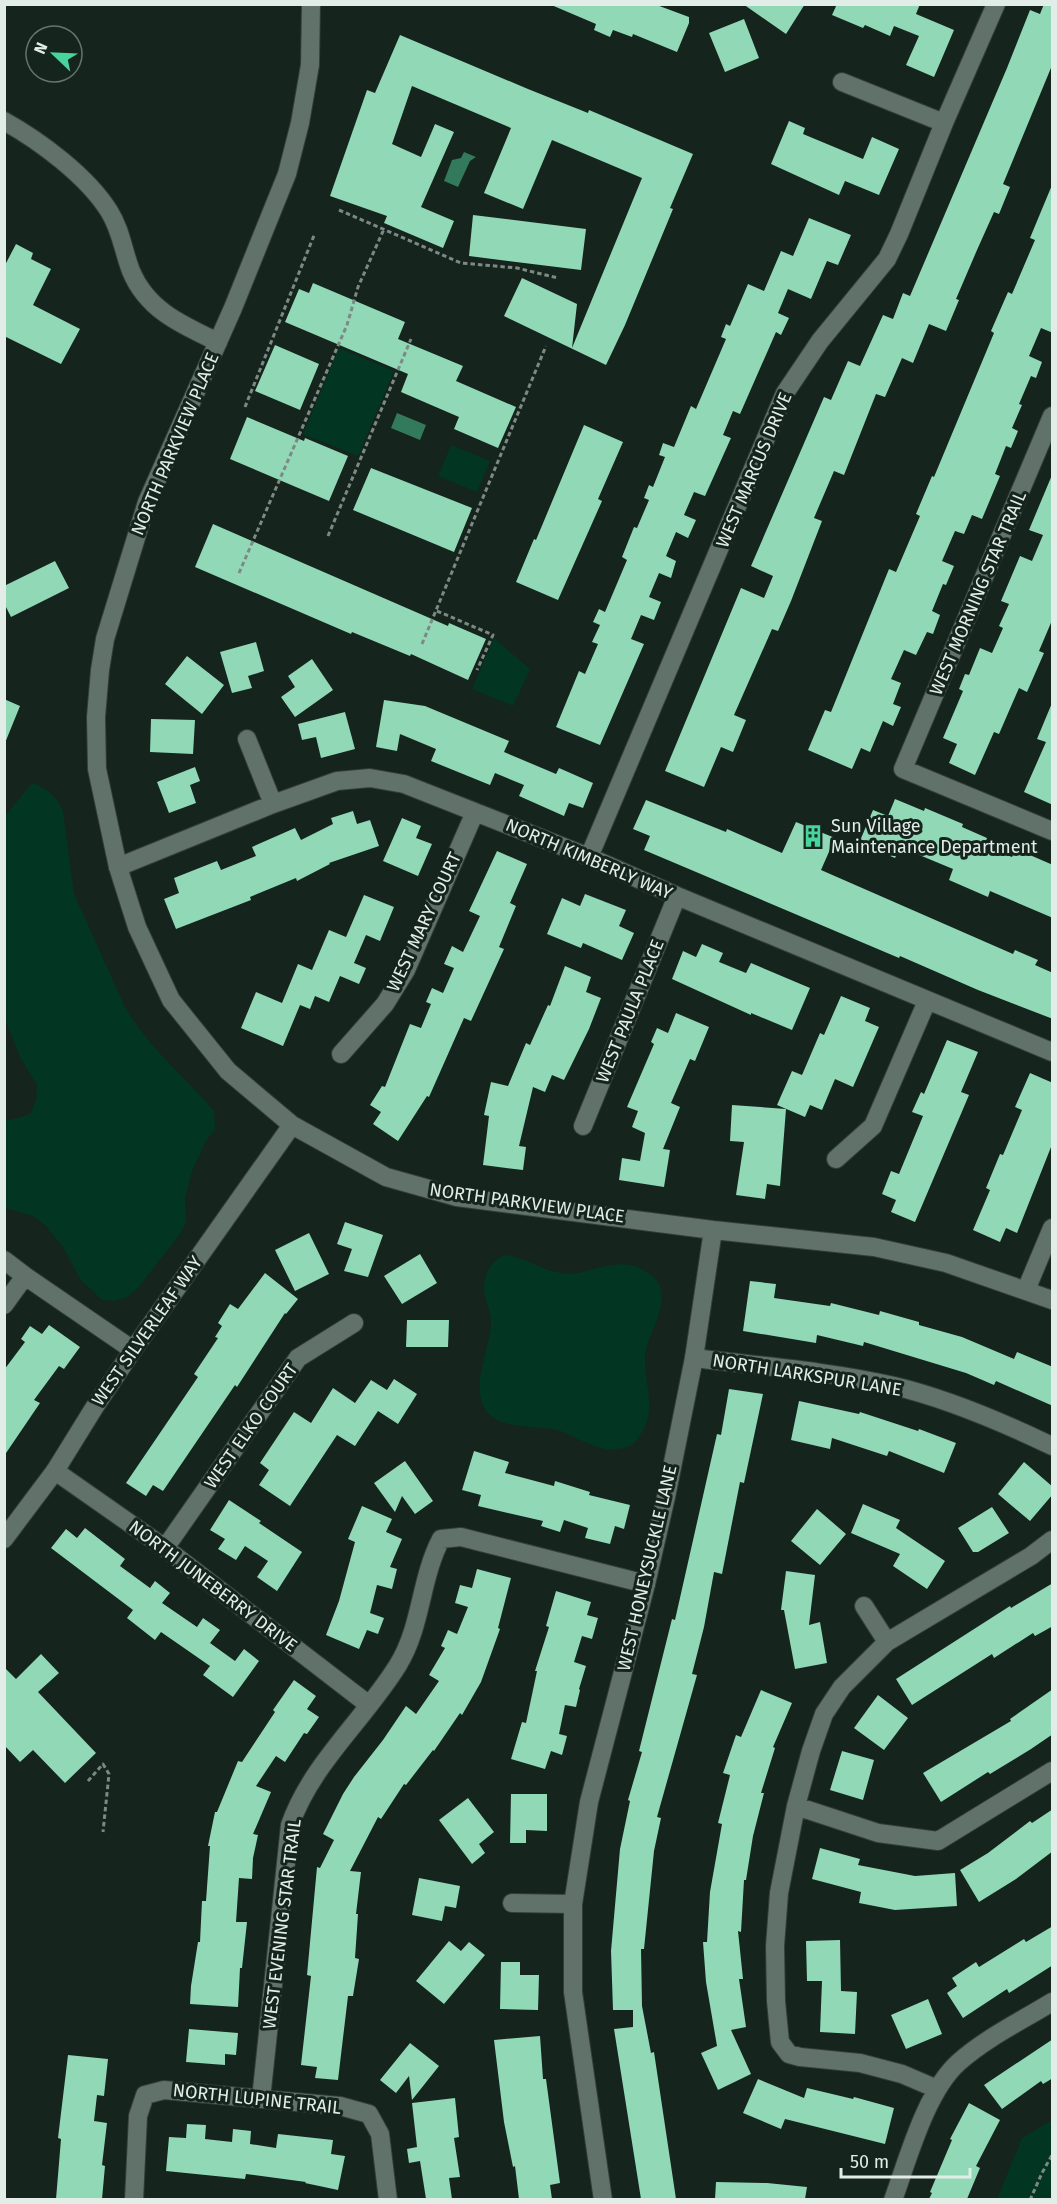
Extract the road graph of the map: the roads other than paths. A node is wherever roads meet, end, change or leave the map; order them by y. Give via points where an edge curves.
1 (311, 4) edge
2 (996, 4) edge
3 (842, 82) dead end
4 (4, 121) edge
5 (944, 123) junction
6 (218, 342) junction
7 (1053, 416) edge
8 (247, 739) dead end
9 (273, 804) junction
10 (475, 812) junction
11 (1053, 831) edge
12 (589, 857) junction
13 (118, 867) junction
14 (677, 896) junction
15 (927, 1001) junction
16 (1053, 1053) edge
17 (341, 1054) dead end
18 (292, 1125) junction
19 (583, 1126) dead end
20 (836, 1159) dead end
21 (1053, 1228) edge
22 (713, 1230) junction
23 (4, 1260) edge
24 (25, 1276) junction
25 (1026, 1290) junction
26 (1053, 1300) edge
27 (4, 1305) edge
28 (354, 1323) dead end
29 (133, 1350) junction
30 (694, 1358) junction
31 (1053, 1446) edge
32 (55, 1471) junction
33 (4, 1539) edge
34 (1053, 1540) edge
35 (165, 1548) junction
36 (646, 1584) junction
37 (864, 1606) dead end
38 (887, 1642) junction
39 (369, 1705) junction
40 (1053, 1772) edge
41 (796, 1806) junction
42 (512, 1903) dead end
43 (573, 1905) junction
44 (1053, 2002) edge
45 (937, 2089) junction
46 (261, 2099) junction
47 (135, 2199) edge
48 (388, 2199) edge
49 (603, 2199) edge
50 (893, 2199) edge

1 - 6 street, NORTH PARKVIEW PLACE via 310,65 295,147 272,215
2 - 5 street, WEST MARCUS DRIVE
3 - 5 street
4 - 6 street via 55,156 99,197 118,227 136,281 155,306 177,323
5 - 12 street, WEST MARCUS DRIVE via 887,259 820,341 785,393
6 - 13 street, NORTH PARKVIEW PLACE via 147,502 105,639 96,717 97,769
7 - 11 street, WEST MORNING STAR TRAIL via 903,770
8 - 9 street
9 - 10 street, NORTH KIMBERLY WAY via 337,781 370,778 404,784
9 - 13 street, NORTH KIMBERLY WAY
10 - 12 street, NORTH KIMBERLY WAY
10 - 17 street, WEST MARY COURT via 406,970 385,1004
12 - 14 street, NORTH KIMBERLY WAY
13 - 18 street, NORTH PARKVIEW PLACE via 136,927 171,1000 228,1071
14 - 15 street, NORTH KIMBERLY WAY
14 - 19 street, WEST PAULA PLACE
15 - 16 street, NORTH KIMBERLY WAY
15 - 20 street via 873,1126
18 - 22 street, NORTH PARKVIEW PLACE via 374,1172 457,1197
18 - 29 street, WEST SILVERLEAF WAY
21 - 25 street
22 - 25 street, NORTH PARKVIEW PLACE via 874,1246 946,1263
22 - 30 street, WEST HONEYSUCKLE LANE
23 - 24 street
24 - 27 street
24 - 29 street
25 - 26 street, NORTH PARKVIEW PLACE
28 - 35 street, WEST ELKO COURT via 298,1358
29 - 32 street, WEST SILVERLEAF WAY
30 - 31 street, NORTH LARKSPUR LANE via 895,1386 967,1409
30 - 36 street, WEST HONEYSUCKLE LANE
32 - 33 street, WEST SILVERLEAF WAY
32 - 35 street, NORTH JUNEBERRY DRIVE
34 - 38 street
35 - 39 street, NORTH JUNEBERRY DRIVE
36 - 39 street, WEST EVENING STAR TRAIL via 461,1537 441,1539 432,1556 412,1640
36 - 43 street, WEST HONEYSUCKLE LANE via 589,1802
37 - 38 street
38 - 41 street via 842,1687 824,1714
39 - 46 street, WEST EVENING STAR TRAIL via 310,1782 291,1825
40 - 41 street via 938,1841 878,1833
41 - 45 street via 779,1893 776,1990 780,2042 789,2054 860,2063 902,2074
42 - 43 street
43 - 49 street, WEST HONEYSUCKLE LANE via 573,1992
44 - 45 street via 974,2050 957,2063
45 - 50 street
46 - 47 street, NORTH LUPINE TRAIL via 164,2090 145,2095 138,2116
46 - 48 street, NORTH LUPINE TRAIL via 340,2106 369,2114 381,2134

